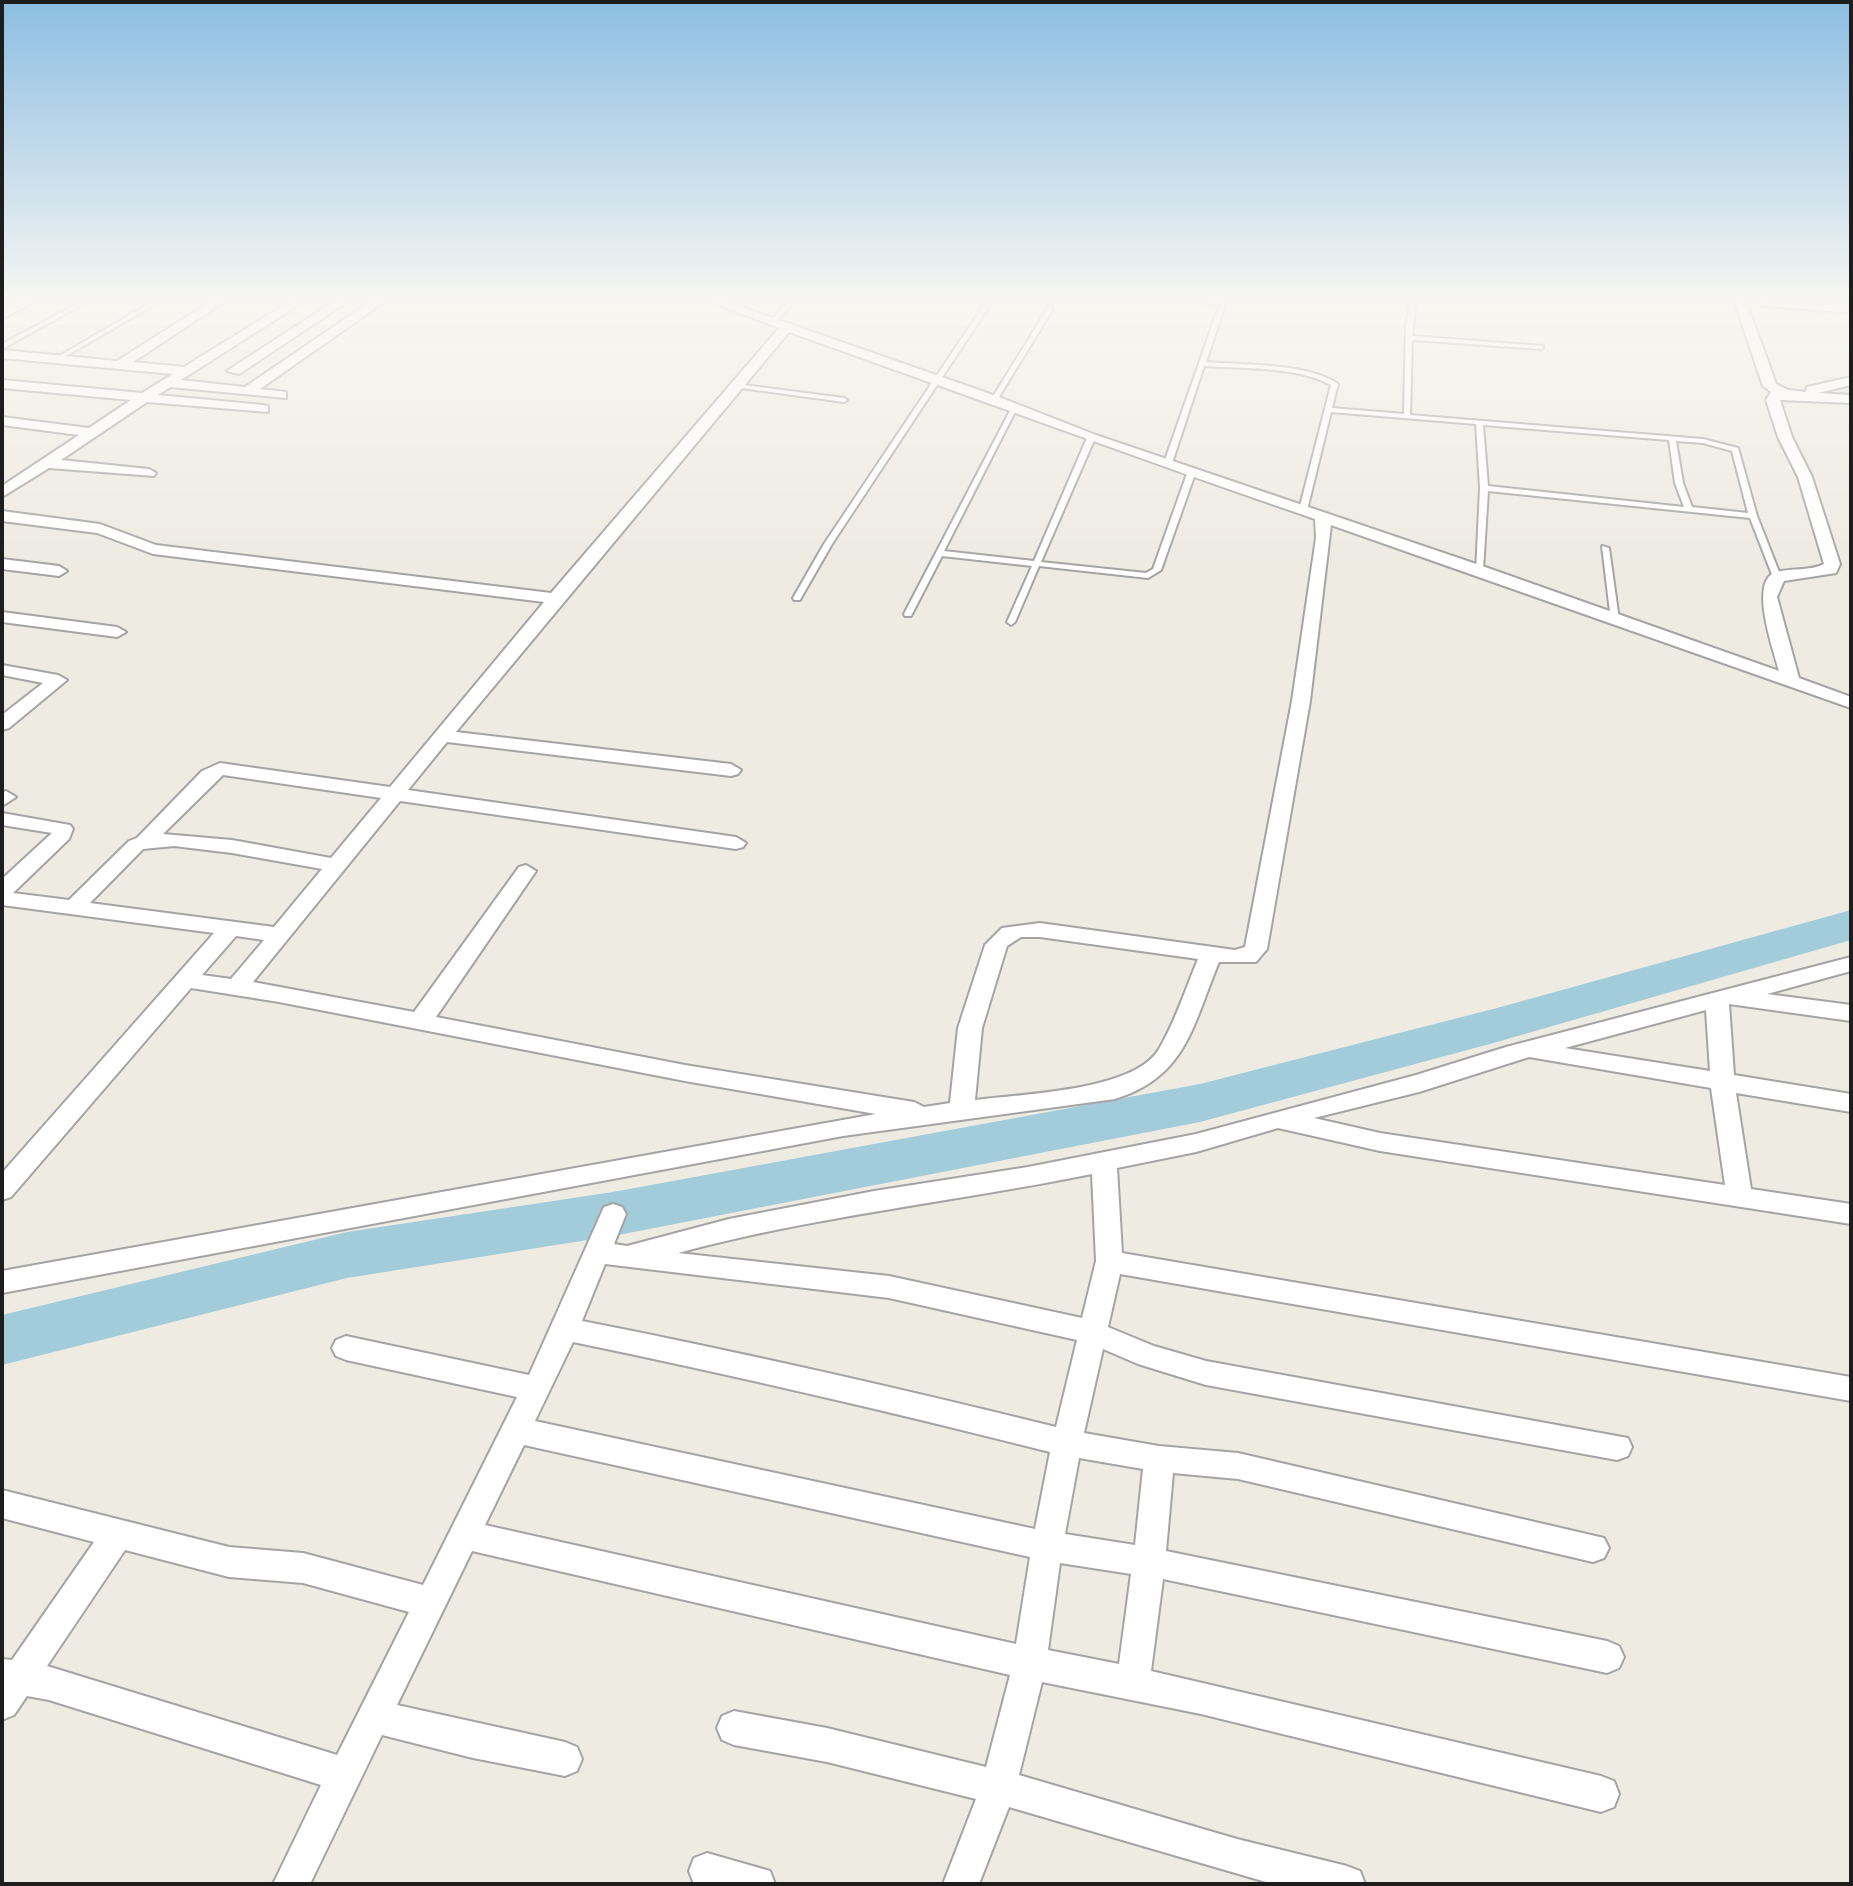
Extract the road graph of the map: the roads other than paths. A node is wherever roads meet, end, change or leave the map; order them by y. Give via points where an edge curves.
1 (68, 390) edge
2 (157, 390) edge
3 (238, 390) edge
4 (733, 390) edge
5 (767, 390) edge
6 (928, 390) edge
7 (965, 390) edge
8 (1000, 390) edge
9 (1193, 390) edge
10 (1333, 390) edge
11 (1408, 390) edge
12 (1781, 390) edge
13 (1810, 390) edge
14 (248, 391) joint
15 (265, 393) junction
16 (1792, 394) junction
17 (281, 395) dead end
18 (145, 397) junction
19 (1851, 399) edge
20 (844, 400) dead end
21 (994, 400) junction
22 (246, 407) junction
23 (1014, 408) junction
24 (263, 409) dead end
25 (1328, 410) junction
26 (1407, 416) junction
27 (2, 421) edge
28 (1479, 422) junction
29 (95, 433) junction
30 (1091, 438) junction
31 (1672, 440) junction
32 (45, 463) junction
33 (1168, 463) junction
34 (1192, 471) junction
35 (149, 473) dead end
36 (1484, 488) junction
37 (2, 493) edge
38 (1689, 509) junction
39 (1313, 514) junction
40 (2, 516) edge
41 (1753, 516) junction
42 (1605, 548) dead end
43 (939, 553) junction
44 (2, 564) edge
45 (1035, 565) junction
46 (1479, 570) junction
47 (59, 571) dead end
48 (1777, 577) junction
49 (797, 598) dead end
50 (557, 599) junction
51 (908, 614) dead end
52 (2, 617) edge
53 (1615, 620) junction
54 (1011, 622) dead end
55 (117, 632) dead end
56 (2, 670) edge
57 (1791, 682) junction
58 (1851, 703) edge
59 (2, 724) edge
60 (443, 736) junction
61 (731, 770) dead end
62 (395, 794) junction
63 (2, 819) edge
64 (146, 840) junction
65 (736, 843) dead end
66 (336, 865) junction
67 (526, 871) dead end
68 (3, 898) edge
69 (72, 909) junction
70 (229, 930) junction
71 (279, 935) junction
72 (1212, 953) junction
73 (1851, 964) edge
74 (187, 980) junction
75 (237, 987) junction
76 (1723, 998) junction
77 (1851, 1013) edge
78 (419, 1023) junction
79 (1527, 1050) junction
80 (1724, 1082) junction
81 (1851, 1103) edge
82 (962, 1111) junction
83 (935, 1115) junction
84 (1277, 1119) junction
85 (1104, 1162) junction
86 (2, 1190) edge
87 (1740, 1198) junction
88 (613, 1214) dead end
89 (1851, 1214) edge
90 (612, 1254) junction
91 (1109, 1261) junction
92 (2, 1282) edge
93 (565, 1329) junction
94 (1091, 1332) junction
95 (346, 1348) dead end
96 (536, 1389) junction
97 (1850, 1393) edge
98 (515, 1430) junction
99 (1067, 1443) junction
100 (1617, 1447) dead end
101 (1159, 1459) junction
102 (2, 1504) edge
103 (118, 1534) junction
104 (462, 1534) junction
105 (1047, 1546) junction
106 (1593, 1548) dead end
107 (1149, 1562) junction
108 (429, 1602) junction
109 (1607, 1657) dead end
110 (1030, 1663) junction
111 (1133, 1684) junction
112 (8, 1685) edge
113 (373, 1716) junction
114 (734, 1728) dead end
115 (565, 1759) dead end
116 (344, 1775) junction
117 (998, 1789) junction
118 (1601, 1794) dead end
119 (707, 1871) dead end
120 (291, 1884) edge
121 (757, 1884) edge
122 (961, 1884) edge
123 (1347, 1884) edge

1 - 18 street
2 - 18 street
3 - 14 street
4 - 50 street
5 - 20 lane
6 - 49 lane
7 - 21 street
8 - 21 lane
9 - 33 lane
10 - 25 lane
11 - 26 lane
12 - 16 street
13 - 16 street
14 - 15 street
15 - 17 street
15 - 22 street
16 - 19 street
16 - 48 street via 1773,400 1805,477 1832,564 1830,570
18 - 22 street
18 - 29 street
21 - 23 street
22 - 24 street
23 - 30 street
23 - 43 lane
25 - 26 lane
25 - 39 lane
26 - 28 lane
27 - 29 street
28 - 31 lane
28 - 36 lane
29 - 32 street
30 - 33 street
30 - 45 lane
31 - 38 lane
31 - 41 lane via 1716,442 1735,450
32 - 35 street
32 - 37 street
33 - 34 street
34 - 39 street
34 - 45 lane via 1154,573
36 - 38 lane
36 - 46 lane
38 - 41 lane
39 - 46 street
39 - 72 street via 1324,538 1256,949 1248,957
40 - 50 street via 100,529 153,549
41 - 48 lane
42 - 53 lane
43 - 45 lane
43 - 51 lane
44 - 47 street
45 - 54 lane
46 - 53 street
48 - 57 street via 1769,597
50 - 60 street
52 - 55 street
53 - 57 street
56 - 59 street via 58,680
57 - 58 street
60 - 61 street
60 - 62 street
62 - 64 street via 217,770
62 - 65 street
62 - 66 street
63 - 68 street via 63,829
64 - 66 street via 177,840
64 - 69 street
66 - 71 street
67 - 78 street
68 - 69 street
69 - 70 street
70 - 71 street
70 - 74 street
71 - 75 street
72 - 82 street via 1168,1056 1147,1075 1115,1090
72 - 82 street via 1040,930 1013,930 1002,936 970,1028
73 - 76 street
74 - 75 street
74 - 86 street
75 - 78 street
76 - 77 street
76 - 79 street
76 - 80 street
78 - 83 street
79 - 80 street
79 - 84 street
80 - 81 street
80 - 87 street
82 - 83 street
83 - 92 street via 827,1130
84 - 85 street
84 - 87 street via 1380,1142
85 - 90 street
85 - 91 street
87 - 89 street
88 - 90 street
90 - 93 street
90 - 94 street via 889,1287
91 - 94 street
91 - 97 street
93 - 96 street
93 - 99 street via 847,1388
94 - 99 street
94 - 100 street via 1206,1373
95 - 96 street
96 - 98 street
98 - 104 street
98 - 105 street
99 - 101 street
99 - 105 street
101 - 106 street via 1238,1466
101 - 107 street
102 - 103 street
103 - 108 street via 229,1562 303,1568
103 - 112 street
104 - 108 street
104 - 110 street
105 - 107 street
105 - 110 street
107 - 109 street
107 - 111 street
108 - 113 street
110 - 111 street
110 - 117 street
111 - 118 street
112 - 116 street via 49,1683
113 - 115 street
113 - 116 street
114 - 117 street via 827,1745
116 - 120 street
117 - 122 street
117 - 123 street
119 - 121 street

